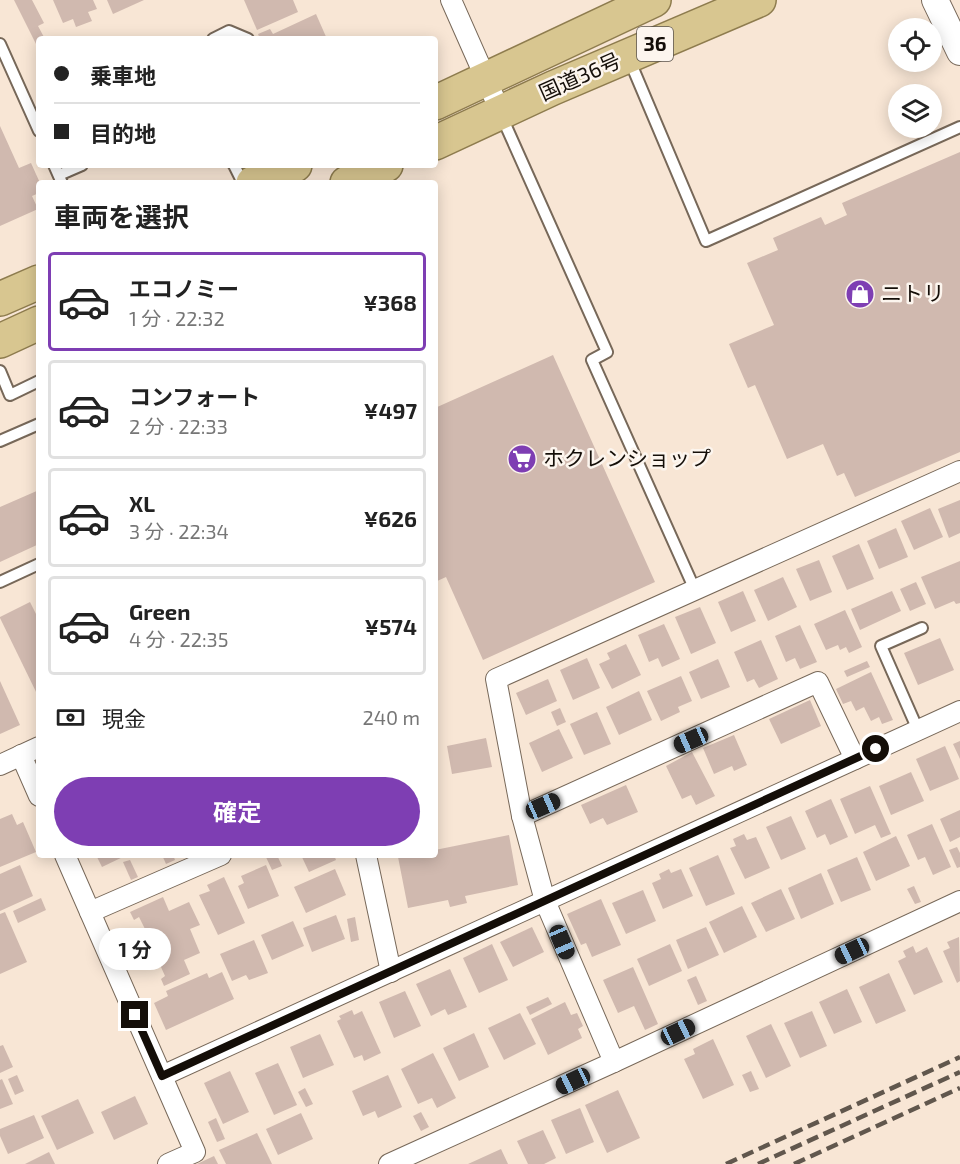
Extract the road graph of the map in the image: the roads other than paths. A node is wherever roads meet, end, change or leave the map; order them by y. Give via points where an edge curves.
1 (451, 0) edge
2 (654, 0) edge
3 (759, 0) edge
4 (935, 0) edge
5 (220, 36) edge
6 (240, 36) edge
7 (0, 44) edge
8 (960, 52) edge
9 (627, 56) junction
10 (486, 80) junction
11 (438, 102) edge
12 (501, 113) junction
13 (36, 124) edge
14 (960, 127) edge
15 (438, 142) edge
16 (74, 168) edge
17 (288, 168) edge
18 (380, 168) edge
19 (58, 174) edge
20 (260, 180) edge
21 (354, 180) edge
22 (36, 283) edge
23 (0, 299) edge
24 (36, 324) edge
25 (0, 341) edge
26 (0, 371) edge
27 (36, 382) edge
28 (36, 425) edge
29 (0, 441) edge
30 (960, 471) edge
31 (36, 565) edge
32 (0, 582) edge
33 (695, 590) junction
34 (922, 628) dead end
35 (960, 711) edge
36 (918, 730) junction
37 (30, 751) edge
38 (855, 759) junction
39 (0, 765) edge
40 (36, 781) edge
41 (522, 816) junction
42 (66, 858) edge
43 (214, 858) edge
44 (367, 858) edge
45 (545, 901) junction
46 (960, 901) edge
47 (90, 912) junction
48 (391, 972) junction
49 (614, 1062) junction
50 (162, 1076) junction
51 (168, 1164) edge
52 (389, 1164) edge

1 - 10 street
2 - 10 highway, 国道36号 / 36
3 - 9 highway, 国道36号 / 36
4 - 8 street
5 - 6 lane via 230,32
7 - 13 lane
9 - 12 highway, 国道36号 / 36
9 - 14 lane via 706,241
10 - 11 highway, 国道36号 / 36
10 - 12 street
12 - 15 highway, 国道36号 / 36
12 - 33 lane via 607,352 592,360
16 - 19 lane
17 - 20 highway
18 - 21 highway
22 - 23 highway
24 - 25 highway
26 - 27 lane via 10,395
28 - 29 lane
30 - 33 street
31 - 32 lane
33 - 41 street via 496,679
34 - 36 lane via 881,646
35 - 36 street
36 - 38 street
37 - 39 street
37 - 40 street
38 - 41 street via 818,682
38 - 45 street
41 - 45 street
42 - 47 street
43 - 47 street
44 - 48 street
45 - 48 street
45 - 49 street
46 - 49 street
47 - 50 street
48 - 50 street
49 - 52 street
50 - 51 street via 195,1152

